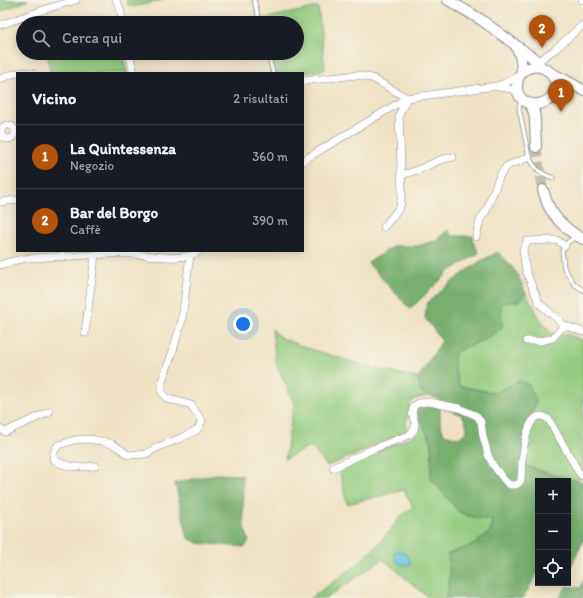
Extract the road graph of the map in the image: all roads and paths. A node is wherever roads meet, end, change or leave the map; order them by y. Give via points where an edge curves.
1 (76, 0) edge
2 (116, 0) edge
3 (254, 0) edge
4 (448, 0) edge
5 (26, 16) edge
6 (122, 16) edge
7 (258, 16) edge
8 (16, 19) edge
9 (0, 25) edge
10 (583, 26) edge
11 (516, 46) junction
12 (131, 60) edge
13 (270, 60) edge
14 (539, 65) junction
15 (134, 72) edge
16 (273, 72) edge
17 (16, 73) edge
18 (551, 73) junction
19 (520, 75) junction
20 (0, 79) edge
21 (304, 80) edge
22 (496, 86) junction
23 (579, 88) edge
24 (554, 91) junction
25 (407, 98) junction
26 (523, 99) junction
27 (16, 130) edge
28 (1, 134) edge
29 (536, 148) tunnel mouth
30 (529, 157) junction
31 (453, 158) dead end
32 (304, 160) edge
33 (538, 170) junction
34 (401, 174) junction
35 (536, 176) dead end
36 (552, 178) dead end
37 (543, 190) tunnel mouth
38 (16, 200) edge
39 (0, 202) edge
40 (384, 227) dead end
41 (476, 237) dead end
42 (580, 237) edge
43 (565, 246) junction
44 (198, 252) edge
45 (91, 254) edge
46 (190, 255) junction
47 (0, 265) edge
48 (583, 290) edge
49 (564, 325) junction
50 (583, 332) edge
51 (85, 333) dead end
52 (526, 341) dead end
53 (49, 412) dead end
54 (0, 430) edge
55 (95, 466) dead end
56 (333, 468) dead end
57 (583, 476) edge

1 - 5 street
2 - 6 street
3 - 7 lane
4 - 11 main road via 480,19
8 - 9 street
10 - 14 street
11 - 14 main road
11 - 19 main road via 522,64
12 - 15 street
13 - 16 lane
14 - 18 main road
14 - 19 main road via 530,67
17 - 20 street
18 - 23 main road
18 - 24 main road via 555,82
19 - 22 street
19 - 26 main road via 517,90
21 - 25 street via 357,75 372,78
22 - 25 street
22 - 26 street via 512,89
23 - 24 main road via 564,87
24 - 26 main road via 551,98 537,105
25 - 32 street
25 - 34 street via 399,115
26 - 29 main road via 534,112
26 - 30 lane via 519,108
27 - 28 street via 7,125
30 - 33 lane
30 - 41 street via 507,166 500,175 480,220
31 - 34 street
33 - 35 lane
33 - 36 lane
34 - 40 street via 400,207
37 - 42 main road via 557,218
38 - 39 street
42 - 43 lane
43 - 48 lane via 562,251 564,268 574,284
43 - 49 street via 557,240 527,241 523,250 526,271 539,303
44 - 46 street
45 - 46 street via 162,257
45 - 47 street via 33,258
45 - 51 street
46 - 55 street via 182,320 162,380 162,392 167,399 190,405 202,421 197,430 146,454 128,455 112,444 89,439 58,445 54,452 53,459 60,464 82,468
49 - 50 street
49 - 52 street via 553,338
53 - 54 street via 5,432
56 - 57 street via 409,436 415,426 412,413 414,406 430,402 459,408 477,416 481,422 488,455 508,484 519,483 526,440 532,422 540,416 549,420

